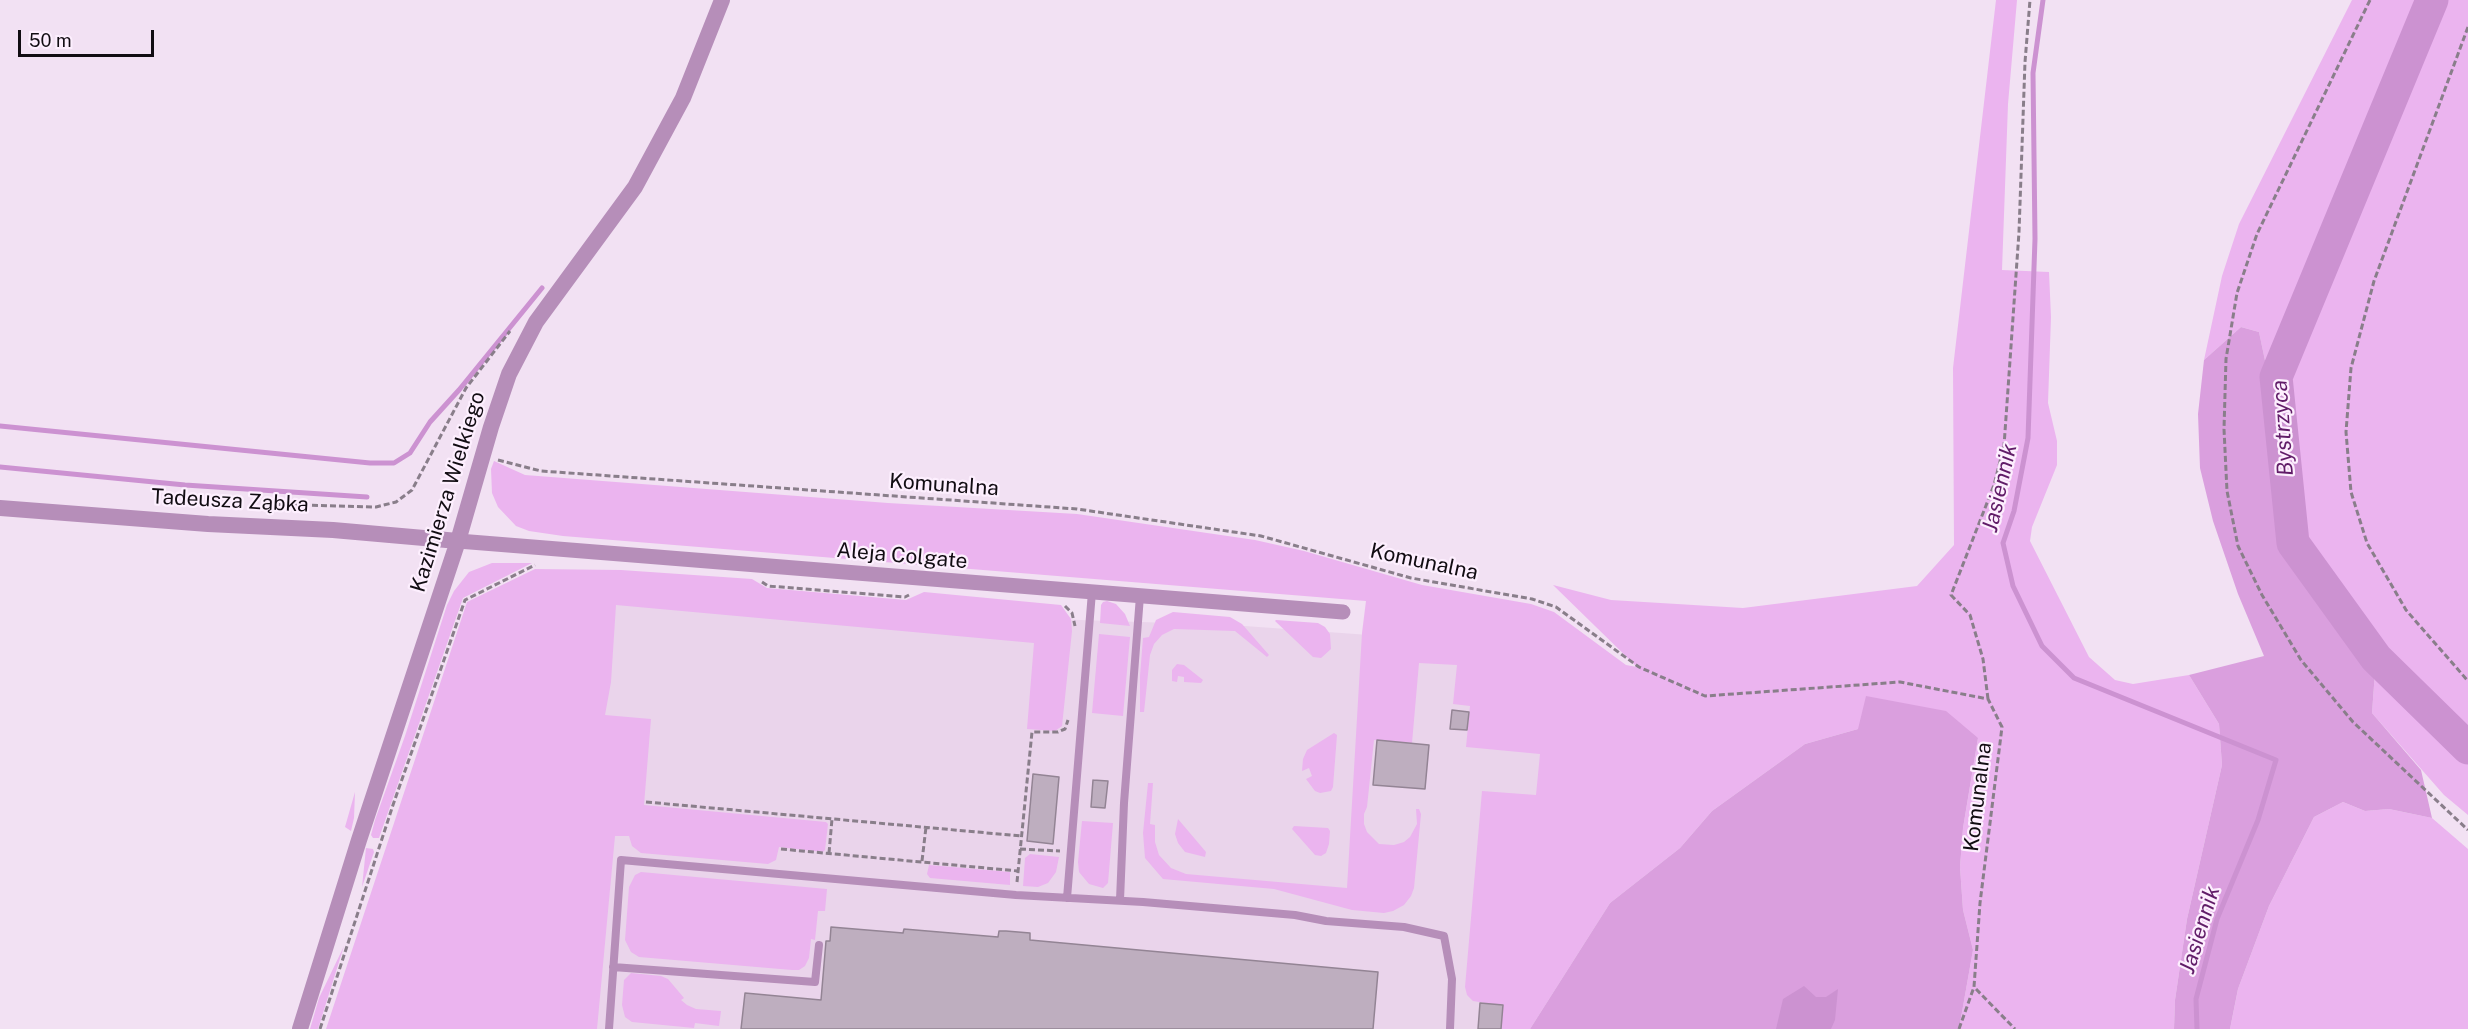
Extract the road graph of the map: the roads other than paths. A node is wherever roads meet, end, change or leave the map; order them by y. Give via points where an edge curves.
1 (721, 3) edge
2 (0, 508) edge
3 (458, 541) junction
4 (1092, 592) junction
5 (1140, 596) junction
6 (1343, 612) dead end
7 (1066, 898) junction
8 (1120, 900) junction
9 (819, 945) dead end
10 (613, 967) junction
11 (300, 1029) edge
12 (609, 1029) edge
13 (1450, 1029) edge

1 - 3 street, Kazimierza Wielkiego via 683,98 634,187 531,333 509,374
2 - 3 street, Tadeusza Ząbka
3 - 4 street, Aleja Colgate
3 - 11 street, Kazimierza Wielkiego via 358,840
4 - 5 street, Aleja Colgate
4 - 7 lane
5 - 6 street, Aleja Colgate
5 - 8 lane
7 - 8 lane
7 - 10 lane via 621,860
8 - 13 lane via 1404,927 1444,936 1452,979
9 - 10 lane via 816,982
10 - 12 lane

